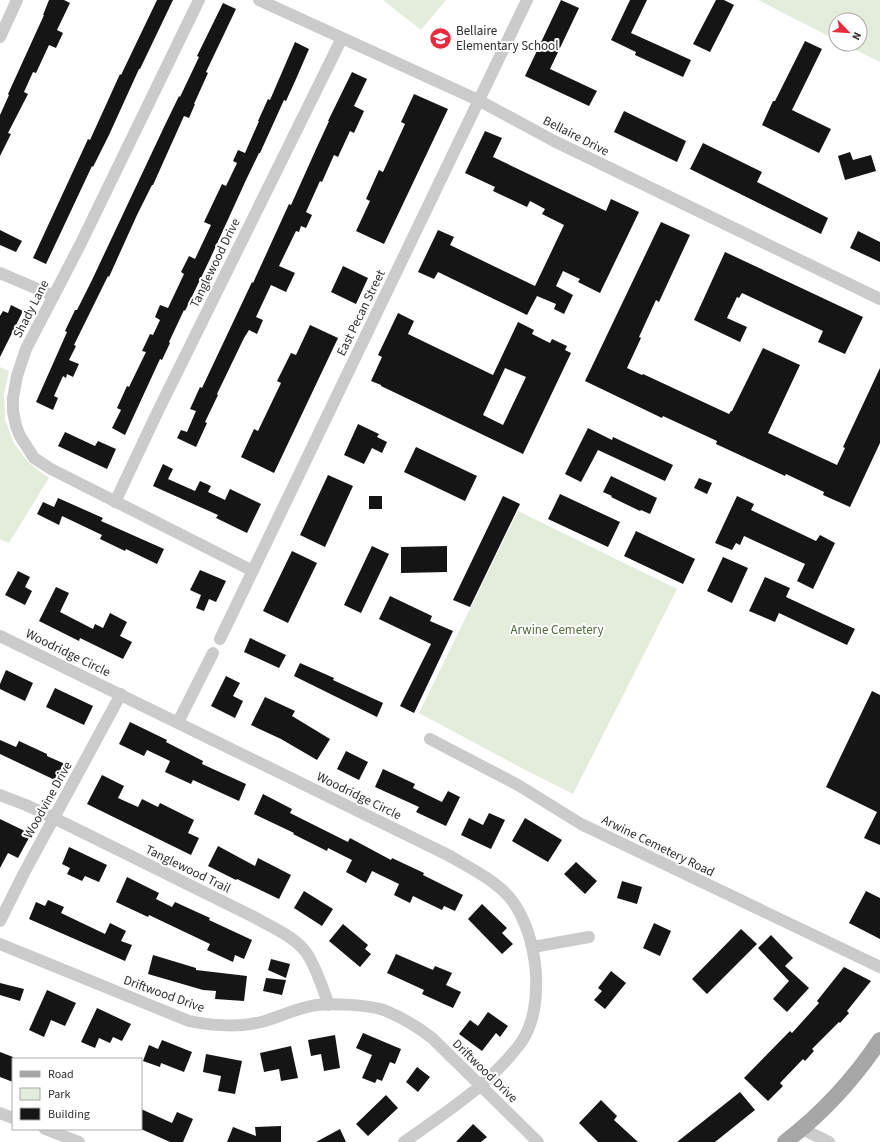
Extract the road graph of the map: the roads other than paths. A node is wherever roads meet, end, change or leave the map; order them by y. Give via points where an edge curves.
1 (17, 0) edge
2 (199, 0) edge
3 (259, 0) edge
4 (527, 0) edge
5 (0, 37) edge
6 (342, 38) junction
7 (478, 100) junction
8 (0, 273) edge
9 (54, 296) junction
10 (880, 299) edge
11 (115, 502) junction
12 (253, 571) junction
13 (0, 636) edge
14 (220, 639) dead end
15 (213, 653) dead end
16 (121, 694) junction
17 (178, 722) junction
18 (430, 740) dead end
19 (0, 795) edge
20 (54, 818) junction
21 (0, 921) edge
22 (589, 937) dead end
23 (0, 944) edge
24 (533, 947) junction
25 (880, 968) edge
26 (329, 1005) junction
27 (880, 1040) edge
28 (480, 1085) junction
29 (0, 1114) edge
30 (12, 1118) edge
31 (802, 1129) junction
32 (49, 1130) edge
33 (79, 1142) edge
34 (404, 1142) edge
35 (538, 1142) edge
36 (785, 1142) edge
37 (829, 1142) edge

1 - 5 street
2 - 9 street, Shady Lane
3 - 6 street, Bellaire Drive
4 - 7 street, East Pecan Street
6 - 7 street, Bellaire Drive
6 - 11 street, Tanglewood Drive
7 - 10 street, Bellaire Drive via 554,141
7 - 12 street, East Pecan Street
8 - 9 street
9 - 11 street, Shady Lane via 26,349 17,376 12,398 16,426 34,458
11 - 12 street, Shady Lane
12 - 14 street, East Pecan Street
13 - 16 street, Woodridge Circle
15 - 17 street
16 - 17 street, Woodridge Circle
16 - 20 street, Woodvine Drive
17 - 24 street, Woodridge Circle via 476,871 511,899 526,925
18 - 25 street, Arwine Cemetery Road via 518,785 580,824
19 - 20 street, Tanglewood Trail
20 - 21 street, Woodvine Drive
20 - 26 street, Tanglewood Trail via 254,917 296,942 306,952
22 - 24 street
23 - 26 street, Driftwood Drive via 189,1021 205,1024 253,1024 304,1008
24 - 28 street, Woodridge Circle via 537,986 527,1031 497,1071
26 - 28 street, Driftwood Drive via 356,1005 384,1010 419,1028
27 - 31 main road via 846,1085
28 - 34 street, Woodridge Circle
28 - 35 street, Driftwood Drive
29 - 30 street
31 - 36 main road
31 - 37 street
32 - 33 street

